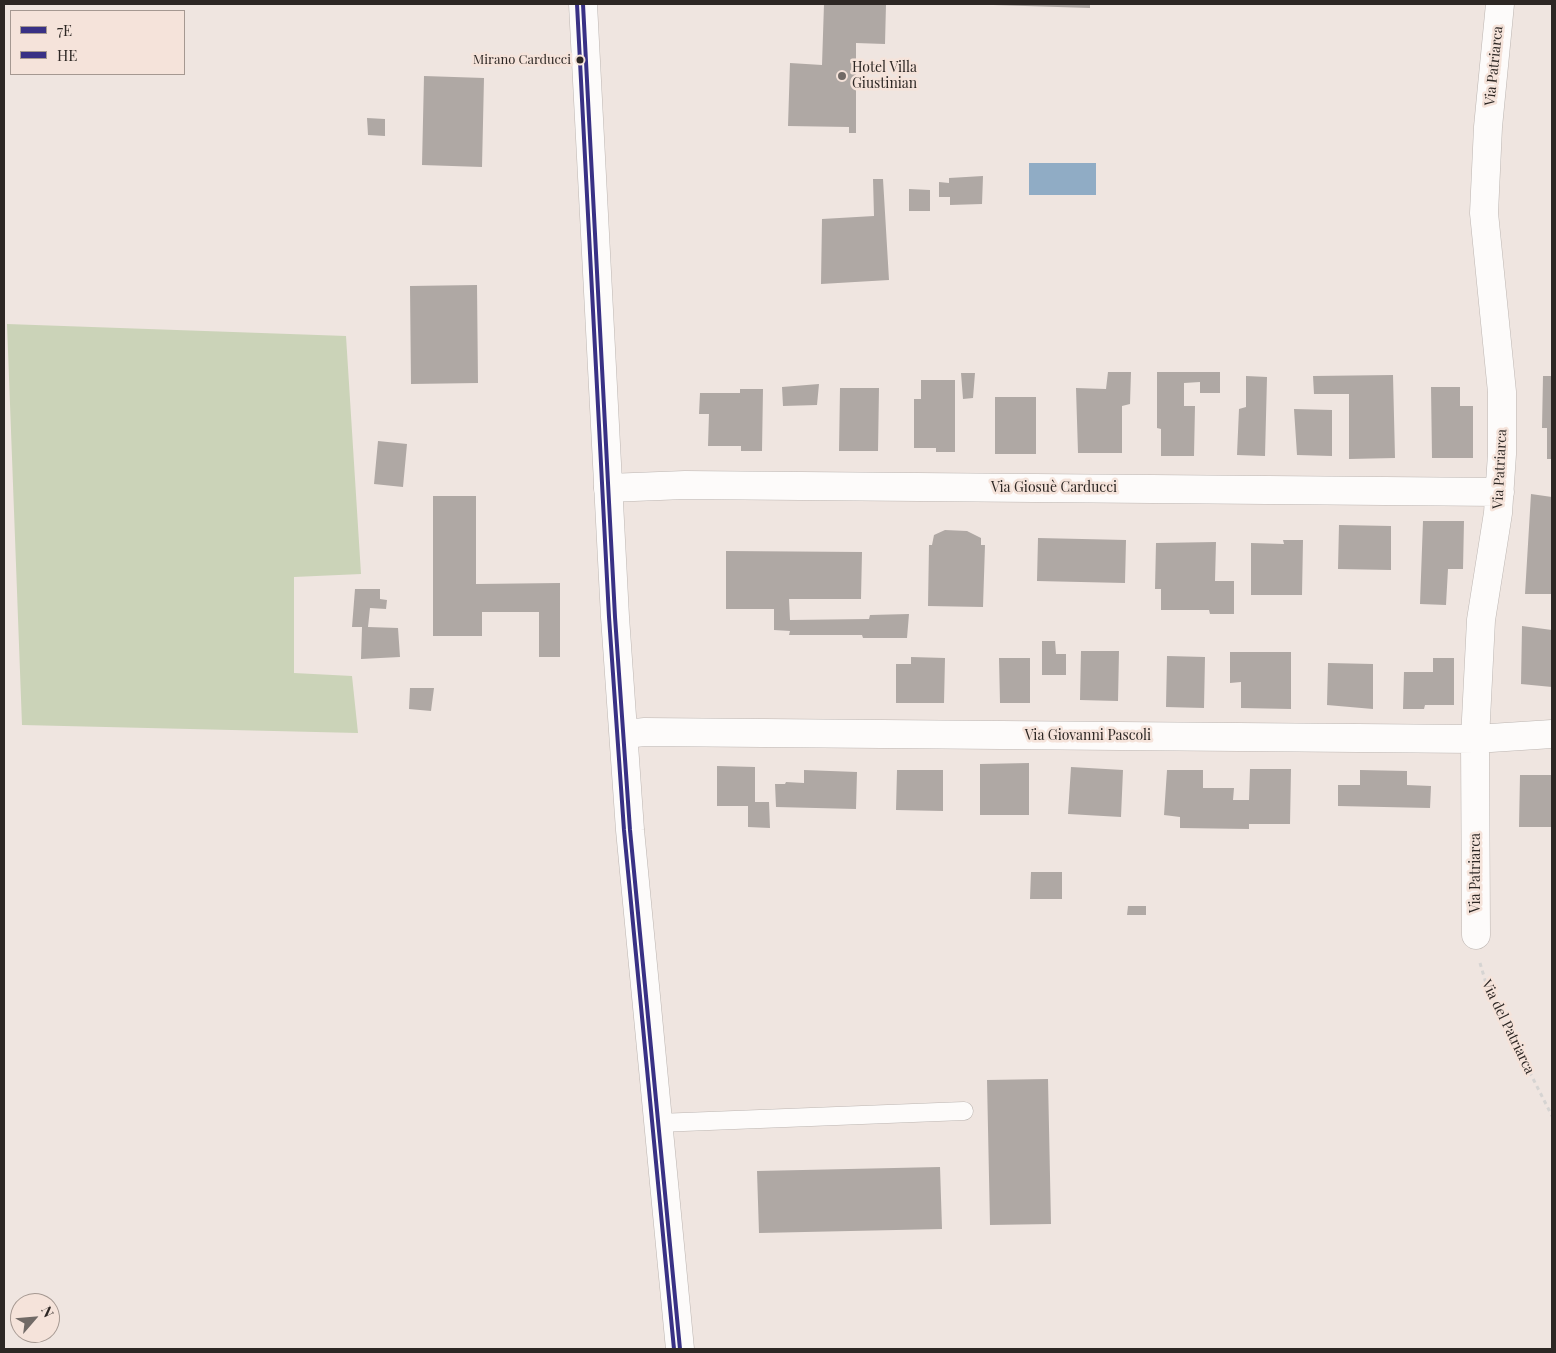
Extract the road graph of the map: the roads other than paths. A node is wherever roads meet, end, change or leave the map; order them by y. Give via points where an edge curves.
1 (583, 4) edge
2 (1500, 4) edge
3 (608, 488) junction
4 (1500, 492) junction
5 (624, 734) junction
6 (1552, 734) edge
7 (1475, 739) junction
8 (1476, 935) road end
9 (964, 1110) dead end
10 (658, 1123) junction
11 (680, 1349) edge

1 - 3 street
2 - 4 street, Via Patriarca via 1488,127 1484,214 1502,392
3 - 4 street, Via Giosuè Carducci via 685,485
3 - 5 street
4 - 7 street, Via Patriarca via 1480,620
5 - 7 street, Via Giovanni Pascoli
5 - 10 street
6 - 7 street, Via Giovanni Pascoli
7 - 8 street, Via Patriarca
9 - 10 lane
10 - 11 street

